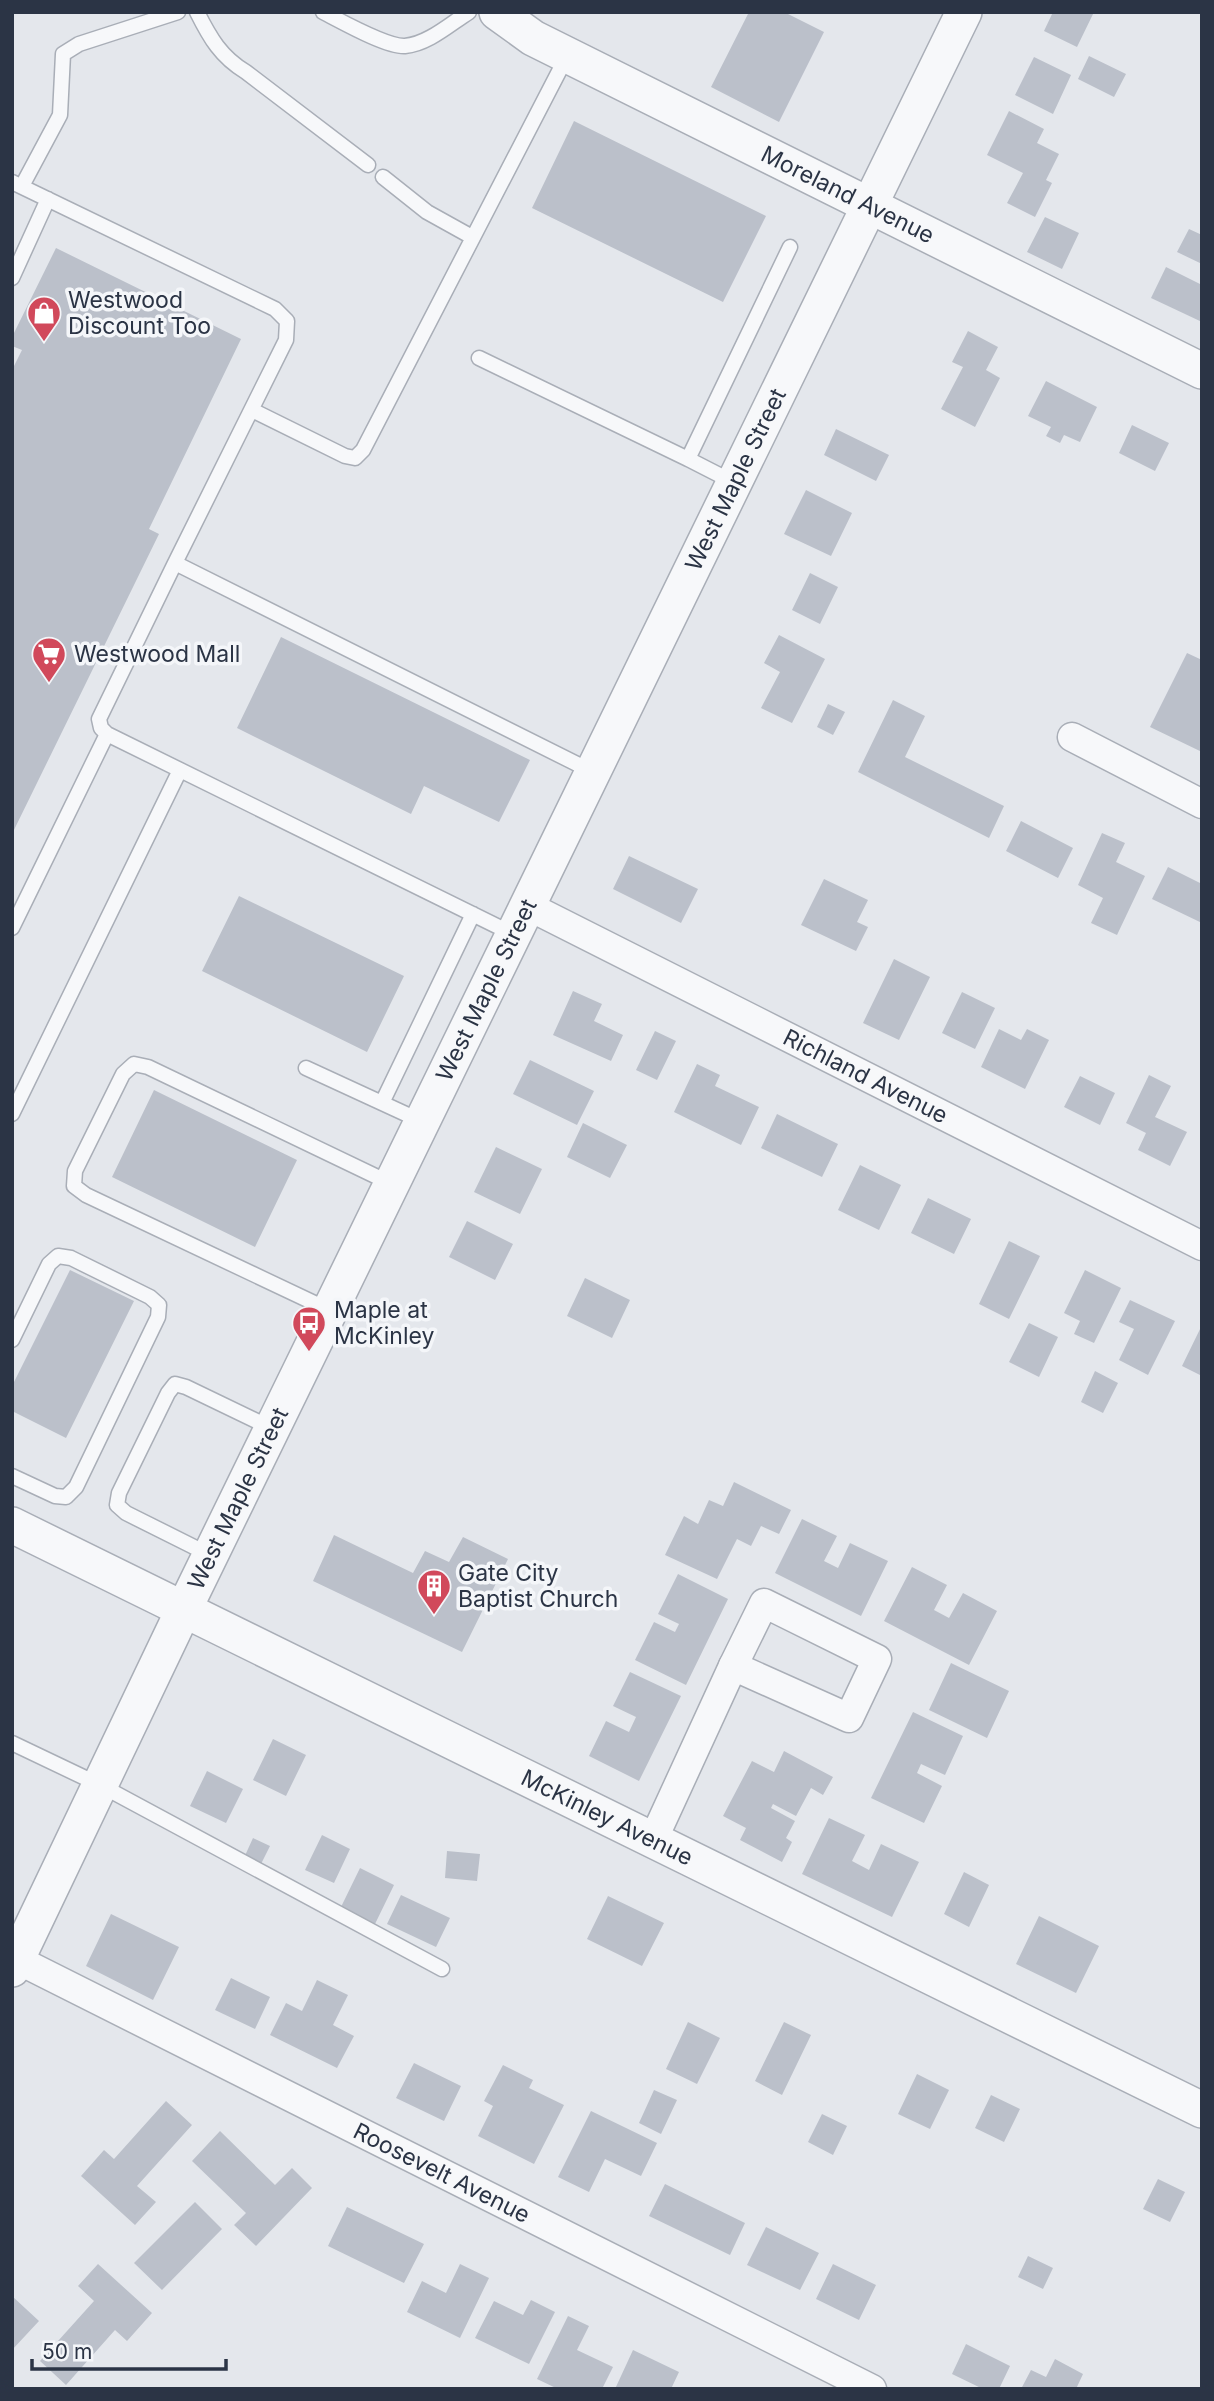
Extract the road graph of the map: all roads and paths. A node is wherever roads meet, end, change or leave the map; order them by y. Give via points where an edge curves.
1 (178, 12) edge
2 (197, 12) edge
3 (323, 12) edge
4 (469, 12) edge
5 (497, 12) edge
6 (964, 12) edge
7 (568, 55) junction
8 (368, 165) dead end
9 (383, 177) dead end
10 (17, 184) edge
11 (48, 200) junction
12 (870, 205) junction
13 (472, 237) junction
14 (790, 247) dead end
15 (12, 278) edge
16 (479, 358) dead end
17 (1202, 371) edge
18 (252, 410) junction
19 (688, 459) junction
20 (735, 482) junction
21 (175, 563) junction
22 (107, 734) junction
23 (1072, 737) dead end
24 (180, 770) junction
25 (594, 772) junction
26 (1202, 804) edge
27 (473, 914) junction
28 (521, 920) junction
29 (12, 929) edge
30 (306, 1068) dead end
31 (382, 1103) junction
32 (12, 1114) edge
33 (422, 1122) junction
34 (392, 1184) junction
35 (1202, 1246) edge
36 (330, 1310) junction
37 (12, 1340) edge
38 (272, 1428) junction
39 (14, 1480) edge
40 (12, 1525) edge
41 (210, 1555) junction
42 (184, 1609) junction
43 (733, 1666) junction
44 (12, 1743) edge
45 (100, 1785) junction
46 (653, 1840) junction
47 (14, 1962) edge
48 (442, 1969) dead end
49 (1202, 2110) edge
50 (872, 2389) edge

1 - 10 lane via 79,44 63,54 60,116
2 - 8 lane via 230,63
3 - 4 lane via 403,46 425,40
5 - 7 street, Moreland Avenue via 533,38
6 - 12 street, West Maple Street
7 - 12 street, Moreland Avenue
7 - 13 lane
9 - 13 lane via 427,212
10 - 11 lane
11 - 15 lane
11 - 18 lane via 275,309 287,321 286,340
12 - 17 street, Moreland Avenue
12 - 20 street, West Maple Street
13 - 18 lane via 355,458
14 - 19 lane
16 - 19 lane
18 - 21 lane
19 - 20 lane
20 - 25 street, West Maple Street
21 - 22 lane via 99,719
21 - 25 lane
22 - 24 lane
22 - 29 lane
23 - 26 street
24 - 27 lane
24 - 32 lane
25 - 28 street, West Maple Street
27 - 28 lane
27 - 31 lane
28 - 33 street, West Maple Street
28 - 35 street, Richland Avenue
30 - 31 lane
31 - 33 lane
33 - 34 street, West Maple Street
34 - 36 street, West Maple Street
34 - 36 lane via 134,1064 123,1074 75,1171 74,1186 86,1195
36 - 38 street, West Maple Street
37 - 39 lane via 49,1264 58,1256 71,1258 159,1305 158,1317 76,1487 66,1497 55,1496
38 - 41 street, West Maple Street
38 - 41 lane via 175,1384 119,1493 117,1505 126,1513
40 - 42 street, McKinley Avenue
41 - 42 street, West Maple Street
42 - 45 street, West Maple Street
42 - 46 street, McKinley Avenue
43 - 43 street via 764,1603 877,1658 849,1718
43 - 46 street
44 - 45 lane
45 - 47 street, West Maple Street
45 - 48 lane
46 - 49 street, McKinley Avenue
47 - 50 street, Roosevelt Avenue

